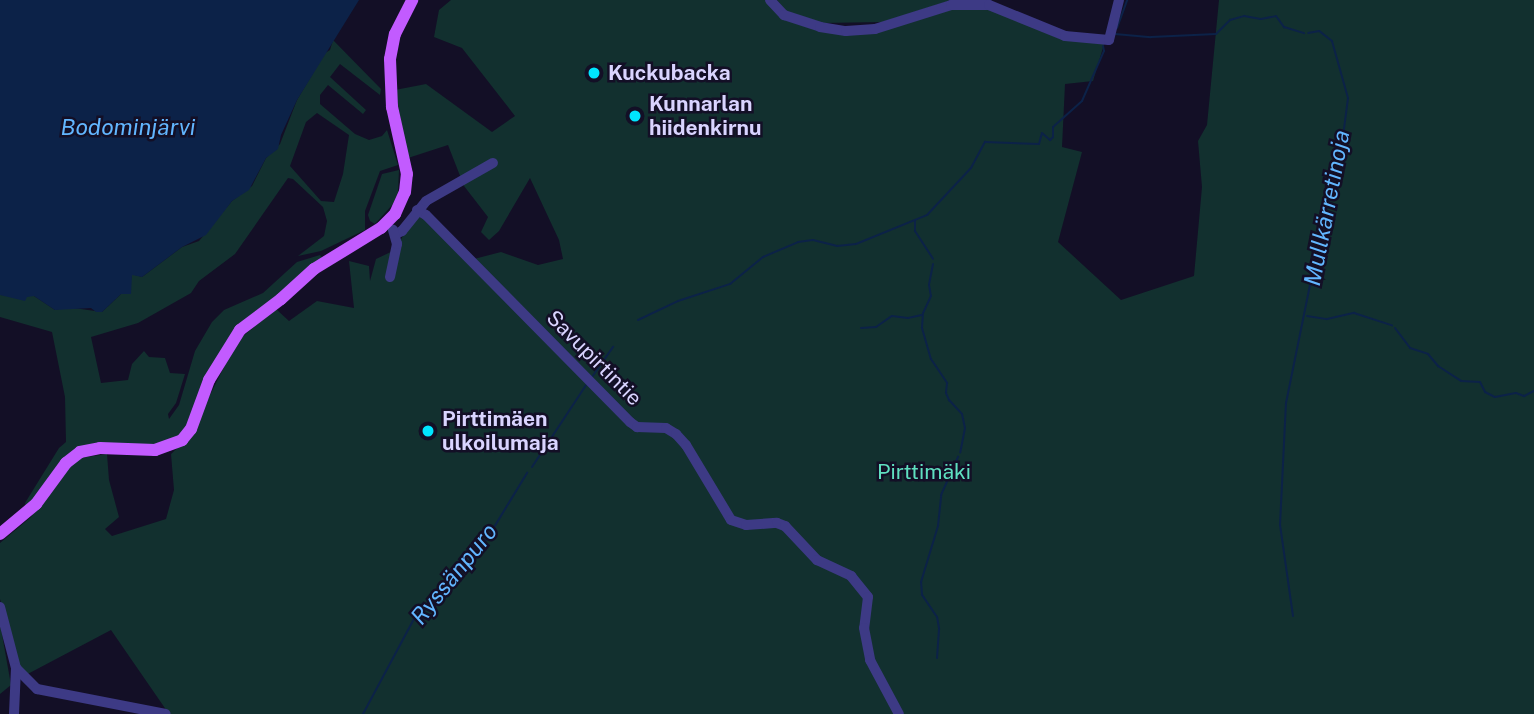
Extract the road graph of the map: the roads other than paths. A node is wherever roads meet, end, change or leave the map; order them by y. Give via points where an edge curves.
1 (412, 0) edge
2 (770, 0) edge
3 (1119, 0) edge
4 (994, 2) edge
5 (493, 163) dead end
6 (417, 210) junction
7 (388, 222) junction
8 (396, 234) junction
9 (390, 277) dead end
10 (0, 534) edge
11 (0, 607) edge
12 (16, 668) junction
13 (14, 714) edge
14 (166, 714) edge
15 (899, 714) edge

1 - 7 main road via 395,34 390,59 392,107 407,174 403,198
2 - 4 street via 784,15 846,31 875,29 951,5
3 - 4 street via 1108,40 1065,36
5 - 6 street
6 - 8 street
6 - 15 street, Savupirtintie via 630,422 676,434 730,520 785,526 817,560 851,576 868,597 864,628 870,660
7 - 8 street
7 - 10 main road via 314,269 240,330 209,380 191,429 182,440 155,450 80,452 66,463 36,504
8 - 9 street
11 - 12 street
12 - 13 street
12 - 14 street via 37,690

